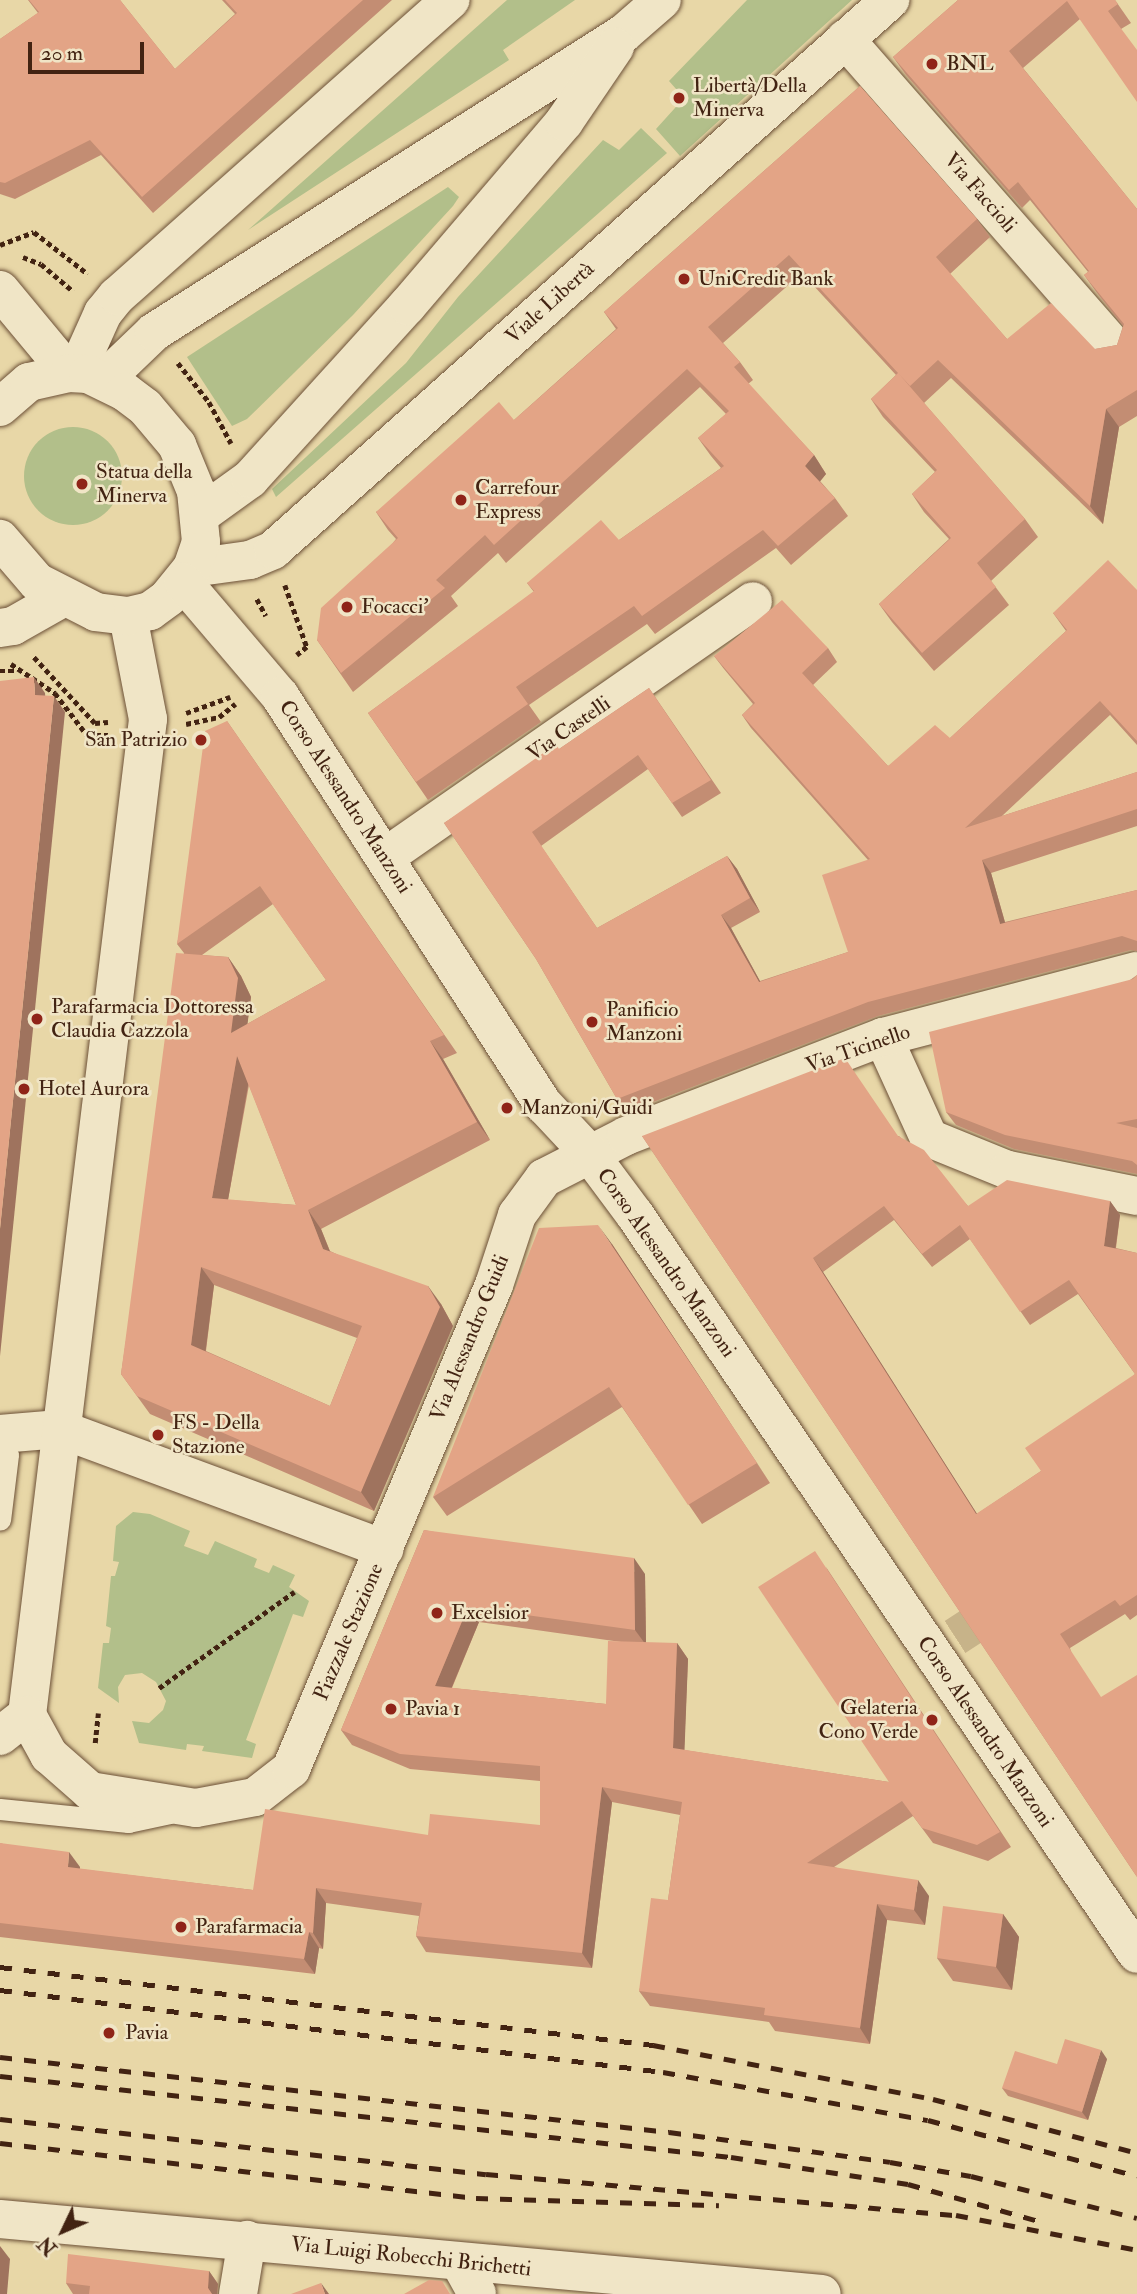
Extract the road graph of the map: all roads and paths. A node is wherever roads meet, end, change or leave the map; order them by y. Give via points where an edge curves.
1 (450, 0) edge
2 (663, 0) edge
3 (890, 0) edge
4 (624, 33) junction
5 (845, 39) junction
6 (0, 290) edge
7 (1115, 347) edge
8 (83, 375) junction
9 (0, 407) edge
10 (200, 515) junction
11 (0, 539) edge
12 (187, 575) junction
13 (64, 597) junction
14 (753, 601) dead end
15 (128, 616) junction
16 (0, 628) edge
17 (0, 671) edge
18 (16, 671) dead end
19 (385, 857) junction
20 (1137, 971) edge
21 (883, 1037) junction
22 (588, 1152) junction
23 (1137, 1196) edge
24 (60, 1429) junction
25 (0, 1434) edge
26 (0, 1450) edge
27 (0, 1520) edge
28 (384, 1549) junction
29 (294, 1592) dead end
30 (159, 1688) dead end
31 (13, 1726) edge
32 (196, 1808) junction
33 (0, 1809) edge
34 (1137, 1954) edge
35 (0, 2219) edge
36 (247, 2240) junction
37 (468, 2279) edge
38 (238, 2294) edge
39 (822, 2294) edge

1 - 8 street via 117,296 103,313
2 - 4 street
3 - 5 street, Viale Libertà
4 - 8 street
4 - 10 street via 564,122 407,306 250,479
5 - 7 street, Via Faccioli
5 - 12 street, Viale Libertà via 273,550
6 - 8 street
8 - 9 street via 29,382
8 - 10 street via 135,399 163,425 188,467
10 - 12 street via 201,542
11 - 13 street via 37,582
12 - 15 street via 150,611
12 - 19 street, Corso Alessandro Manzoni via 280,696
13 - 15 street via 96,612
13 - 16 street via 13,626
14 - 19 street, Via Castelli
15 - 24 street via 148,719
17 - 18 path
19 - 22 street, Corso Alessandro Manzoni via 544,1105
20 - 21 street, Via Ticinello
21 - 22 street, Via Ticinello
21 - 23 street via 929,1138 1008,1170
22 - 28 street, Via Alessandro Guidi via 544,1178 517,1214 494,1285
22 - 34 street, Corso Alessandro Manzoni
24 - 25 street, Piazzale Stazione
24 - 28 street, Piazzale Stazione
24 - 31 street
26 - 27 lane via 8,1455
28 - 32 street, Piazzale Stazione via 292,1769 255,1797
29 - 30 path
31 - 32 street, Piazzale Stazione via 90,1791
32 - 33 lane via 128,1822
35 - 36 street, Via Luigi Robecchi Brichetti
36 - 37 street, Via Luigi Robecchi Brichetti
36 - 38 street
37 - 39 street, Via Luigi Robecchi Brichetti

